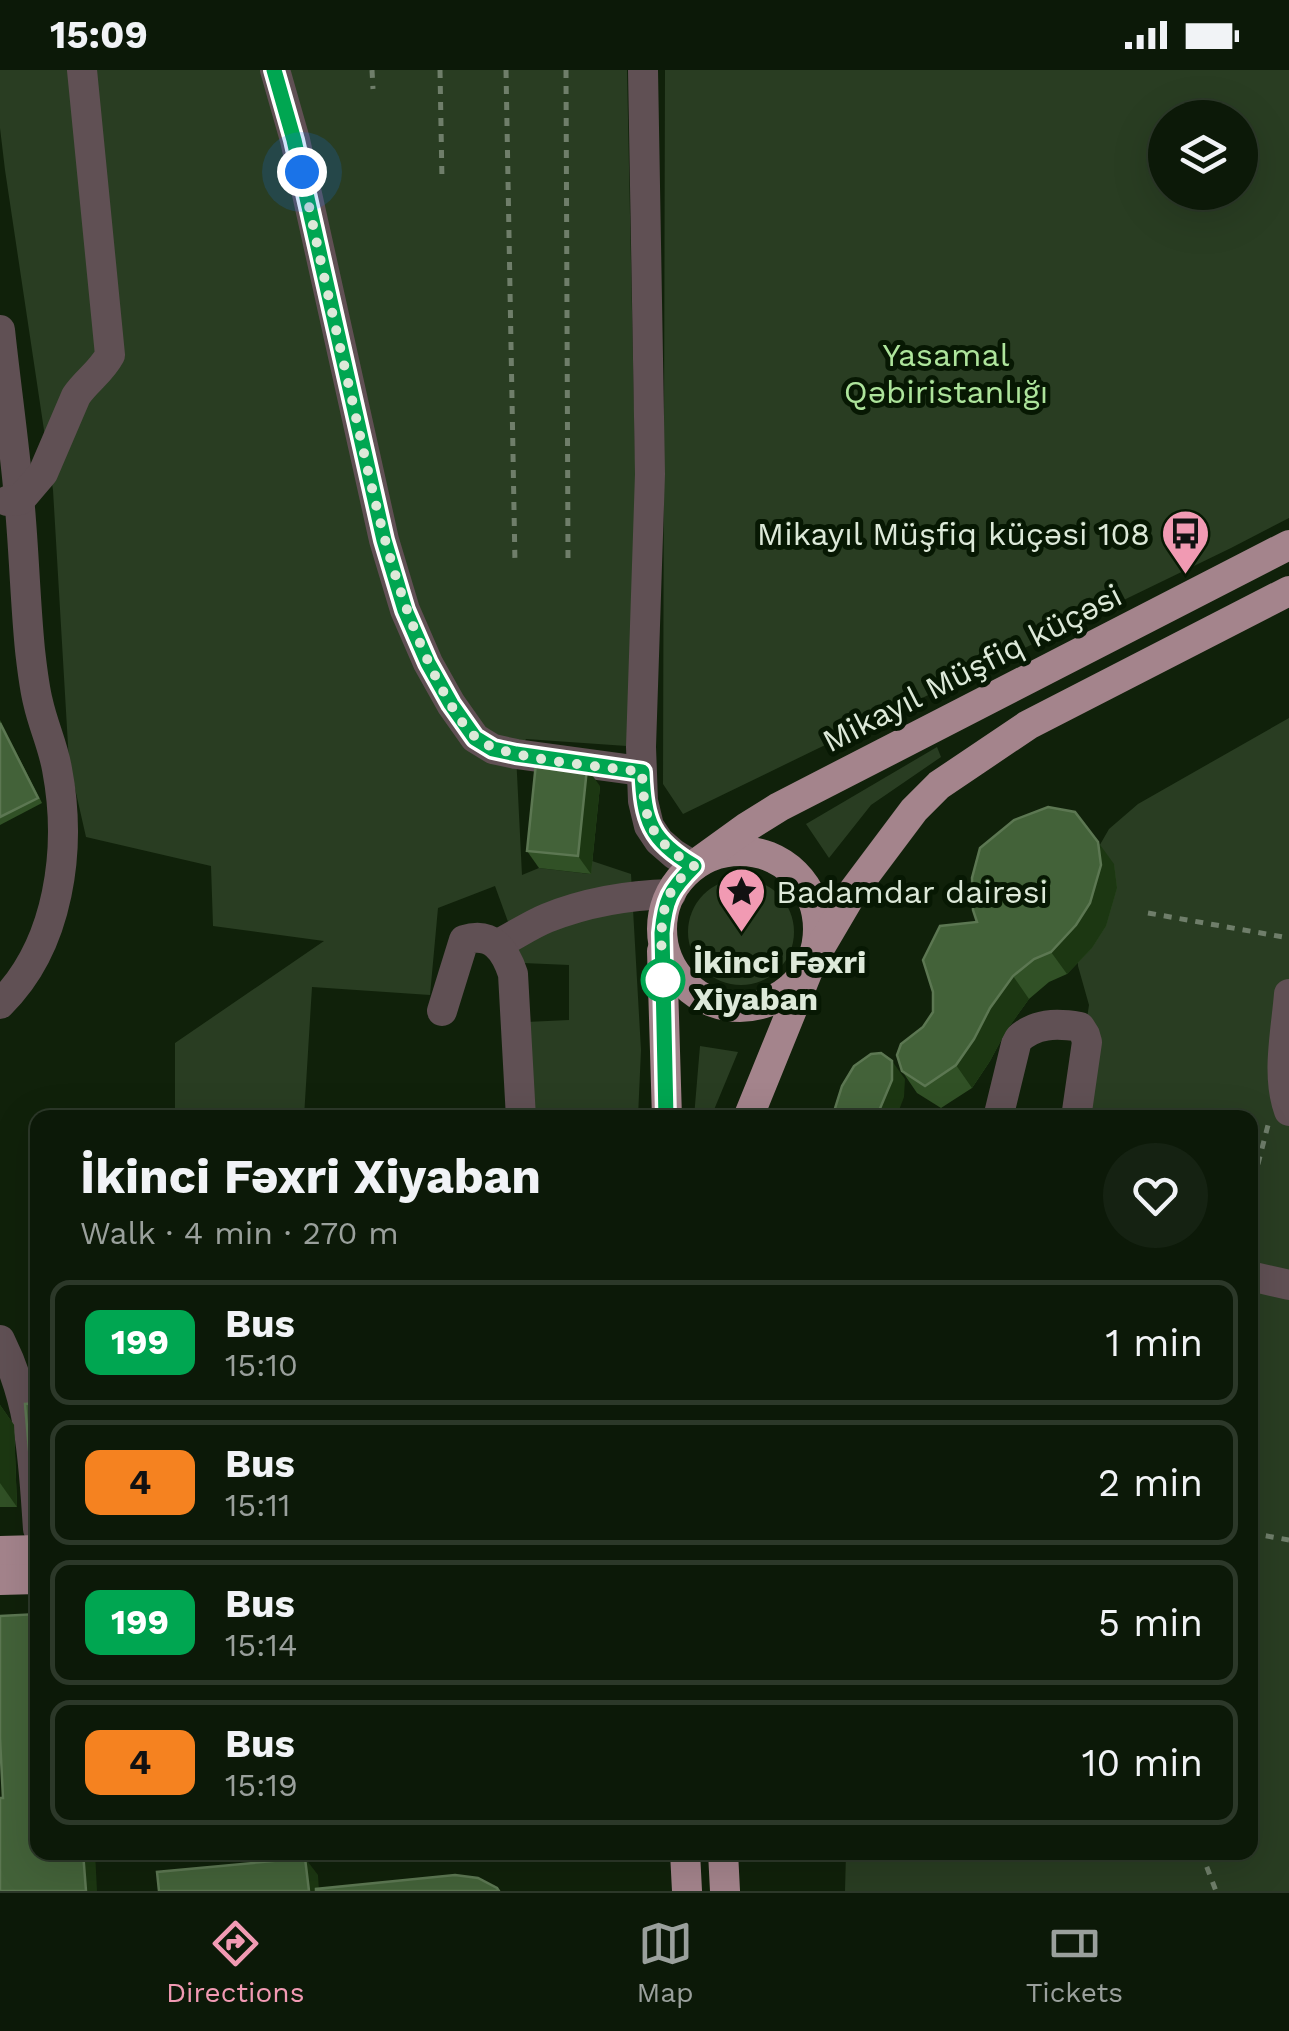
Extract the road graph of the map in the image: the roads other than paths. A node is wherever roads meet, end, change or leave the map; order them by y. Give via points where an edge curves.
1 (82, 70) edge
2 (274, 70) edge
3 (644, 70) edge
4 (0, 330) edge
5 (10, 501) edge
6 (1289, 545) edge
7 (1289, 591) edge
8 (642, 772) junction
9 (694, 866) junction
10 (671, 894) junction
11 (662, 933) junction
12 (498, 944) junction
13 (811, 963) junction
14 (1289, 994) edge
15 (0, 1004) edge
16 (442, 1011) dead end
17 (520, 1110) edge
18 (664, 1110) edge
19 (751, 1110) edge
20 (1000, 1110) edge
21 (1077, 1110) edge
22 (1279, 1118) edge
23 (1258, 1278) edge
24 (1289, 1285) edge
25 (0, 1340) edge
26 (30, 1430) edge
27 (30, 1550) edge
28 (0, 1551) edge
29 (30, 1579) edge
30 (0, 1580) edge
31 (685, 1860) edge
32 (724, 1860) edge
33 (687, 1891) edge
34 (725, 1891) edge

1 - 5 lane via 110,355 76,396 43,473
2 - 8 lane via 384,540 428,663 475,738 493,749
3 - 8 lane via 650,474
4 - 5 lane
5 - 15 lane via 38,701 64,808 64,850 44,934 29,970
6 - 9 main road, Mikayıl Müşfiq küçəsi via 807,792
7 - 13 main road via 1028,725 939,785 854,890
8 - 9 lane via 648,826
9 - 10 main road
9 - 13 main road via 742,851 790,869 817,912
10 - 11 main road
10 - 12 lane via 580,908
11 - 13 main road via 680,980 725,1006 775,999
11 - 18 main road
12 - 16 lane via 464,940
12 - 17 lane via 513,974
13 - 19 main road
14 - 22 lane
20 - 21 lane via 1017,1040 1051,1024 1080,1028 1085,1035
23 - 24 lane
25 - 26 lane via 18,1378
27 - 28 main road
29 - 30 main road
31 - 33 main road
32 - 34 main road

